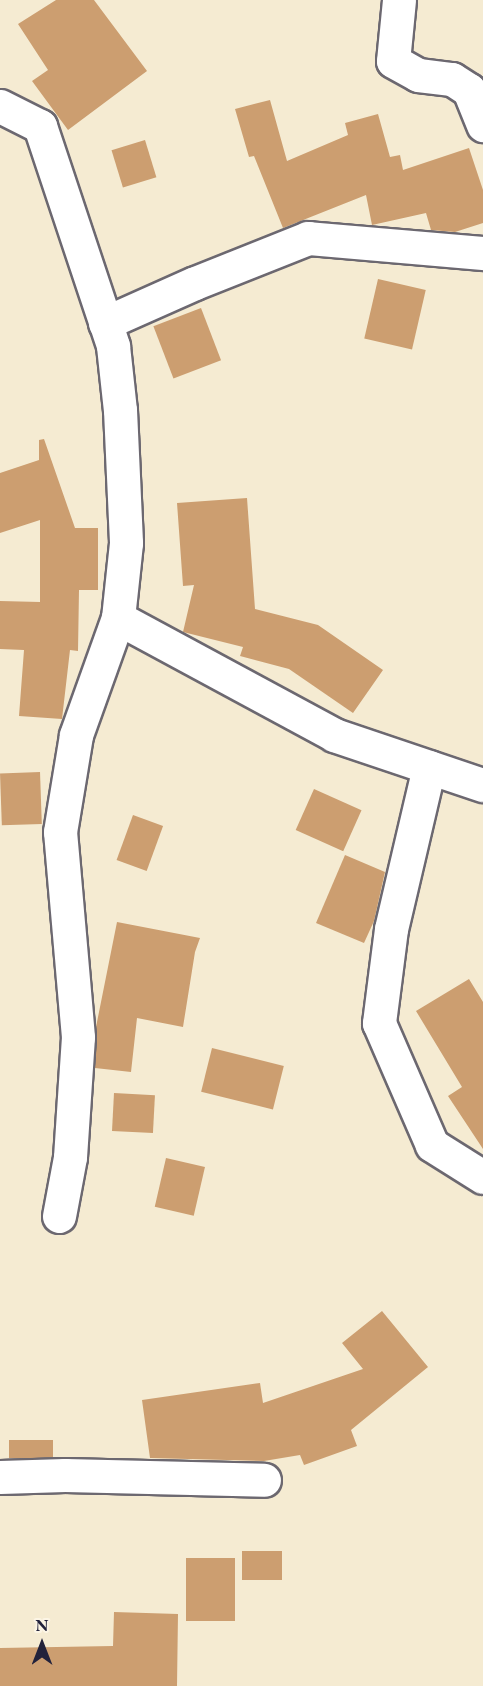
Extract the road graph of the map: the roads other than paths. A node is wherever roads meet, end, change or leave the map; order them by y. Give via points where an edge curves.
1 (399, 0) edge
2 (0, 106) edge
3 (483, 125) edge
4 (483, 253) edge
5 (105, 323) junction
6 (118, 618) junction
7 (429, 767) junction
8 (483, 785) edge
9 (483, 1177) edge
10 (59, 1216) dead end
11 (0, 1477) edge
12 (264, 1480) dead end

1 - 3 street via 393,61 418,75 452,78 469,90
2 - 5 street via 40,126
4 - 5 street via 308,238
5 - 6 street via 113,346 120,410 126,543
6 - 7 street via 334,735
6 - 10 street via 76,735 60,832 78,1036 70,1157
7 - 8 street
7 - 9 street via 391,929 379,1023 432,1145
11 - 12 street

